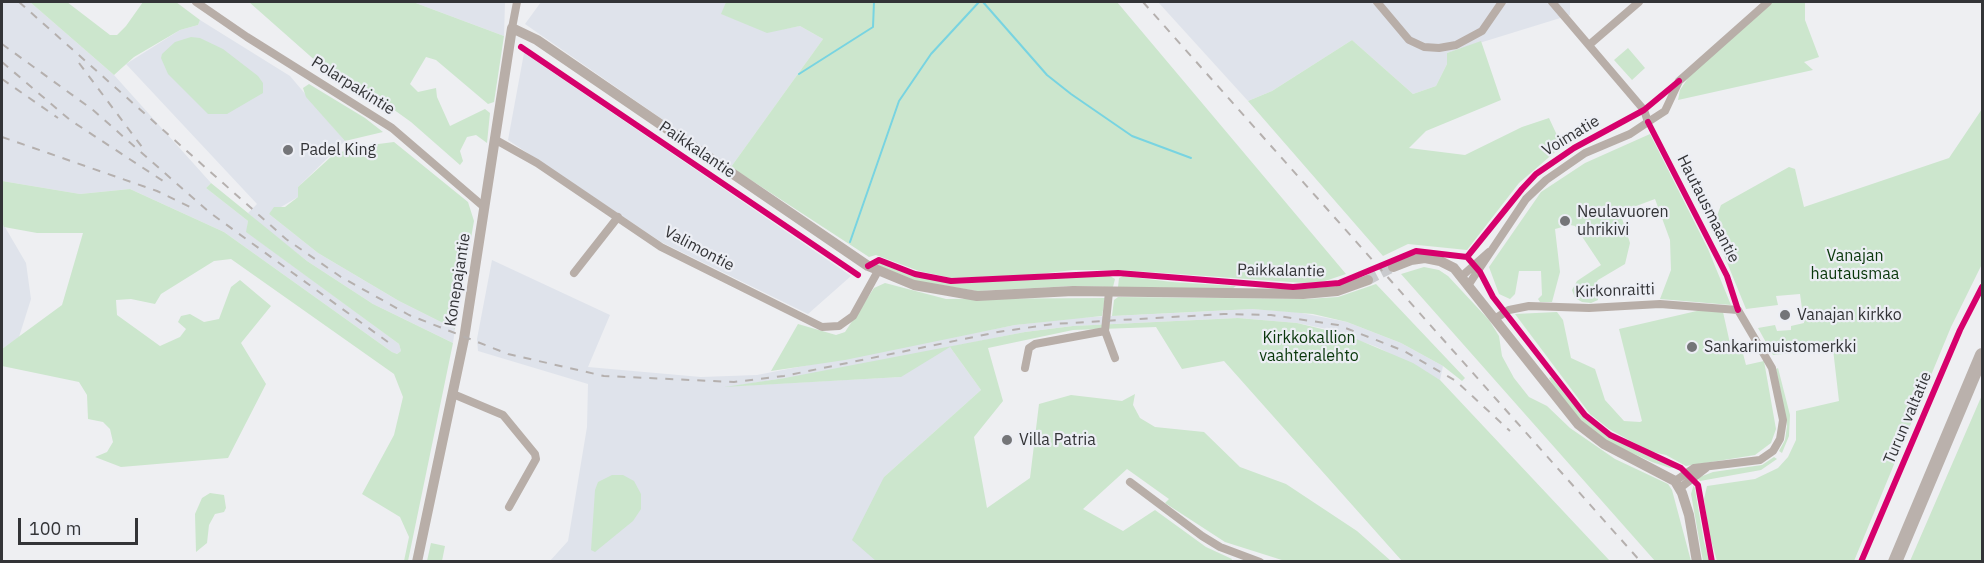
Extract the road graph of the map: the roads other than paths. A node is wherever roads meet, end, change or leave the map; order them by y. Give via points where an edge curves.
1 (196, 2) edge
2 (517, 2) edge
3 (1377, 2) edge
4 (1502, 2) edge
5 (1552, 2) edge
6 (1639, 2) edge
7 (1768, 2) edge
8 (512, 28) junction
9 (1589, 45) junction
10 (1648, 122) junction
11 (496, 140) junction
12 (484, 207) junction
13 (618, 217) junction
14 (1393, 267) tunnel mouth
15 (878, 271) junction
16 (574, 273) dead end
17 (1368, 280) tunnel mouth
18 (1466, 280) junction
19 (1109, 292) junction
20 (1496, 318) junction
21 (1106, 331) junction
22 (1983, 355) edge
23 (1115, 358) dead end
24 (1024, 368) dead end
25 (453, 394) junction
26 (1130, 482) dead end
27 (1677, 485) junction
28 (509, 507) dead end
29 (1897, 556) edge
30 (417, 561) edge
31 (1260, 561) edge
32 (1697, 561) edge

1 - 12 street, Polarpakintie via 392,128
2 - 8 street, Konepajantie
3 - 4 street via 1409,40 1439,48 1456,45 1482,31
5 - 9 street
6 - 9 street
7 - 10 street, Voimatie via 1679,81 1665,111
8 - 11 street, Konepajantie
8 - 15 street, Paikkalantie via 537,40
9 - 10 street via 1644,110
10 - 18 street, Voimatie via 1585,153 1546,180 1526,200 1489,251 1483,266
11 - 12 street, Konepajantie
11 - 13 street, Valimontie
12 - 25 street, Konepajantie
13 - 15 street, Valimontie via 661,247 822,327 839,326 853,316
13 - 16 street
14 - 18 street via 1415,259 1429,259 1450,266
15 - 19 street, Paikkalantie via 914,285 977,296
17 - 19 street, Paikkalantie via 1343,290 1313,294
18 - 20 street
19 - 21 street
20 - 27 street via 1578,424 1604,444 1668,475
20 - 27 street, Kirkonraitti via 1509,310 1530,306 1660,304 1738,310 1772,368 1783,427 1776,447 1760,460 1708,467
21 - 23 street
21 - 24 street via 1035,344 1029,348
22 - 29 highway
25 - 28 street via 503,415 535,454 536,459
25 - 30 street, Konepajantie
26 - 31 street via 1220,547
27 - 32 street via 1689,515

